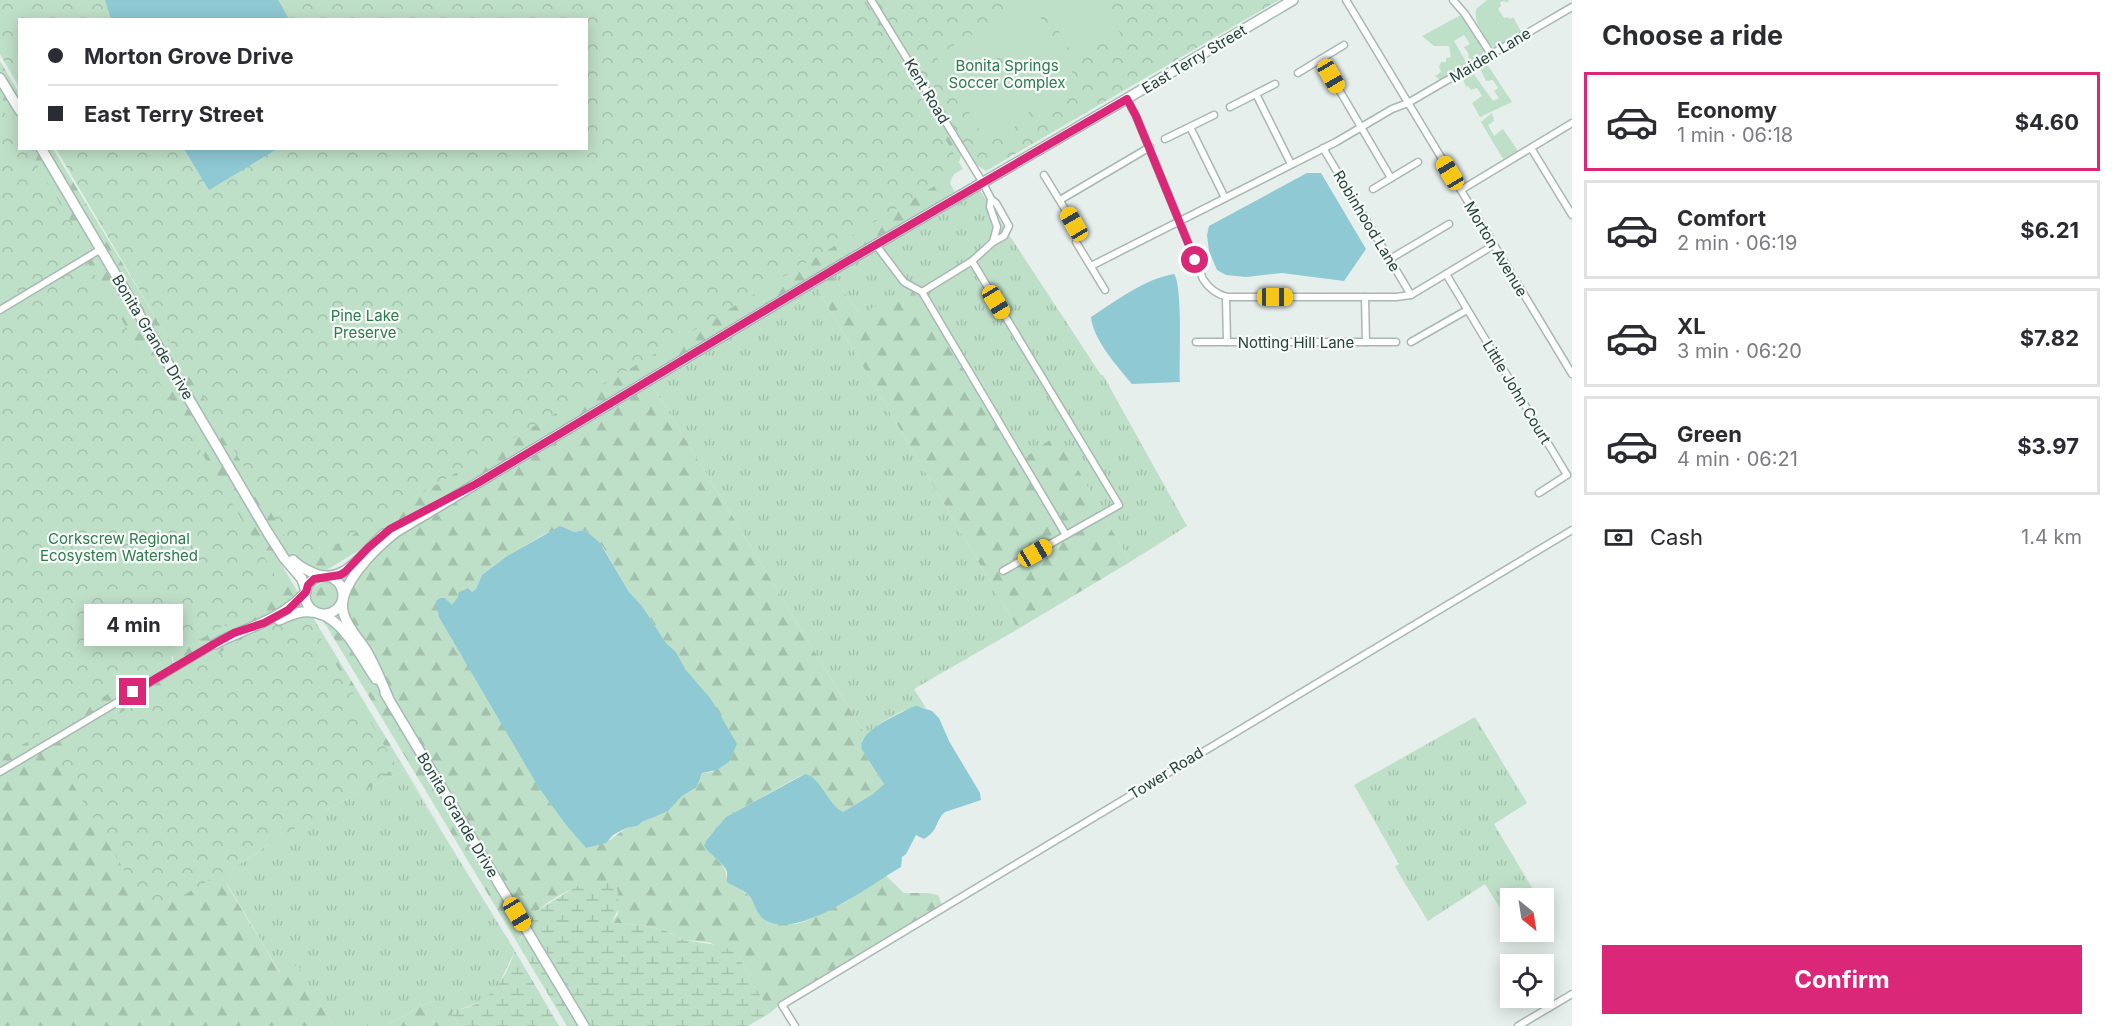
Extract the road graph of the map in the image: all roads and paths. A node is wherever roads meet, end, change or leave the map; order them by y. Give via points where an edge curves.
1 (871, 0) edge
2 (1293, 0) edge
3 (1346, 0) edge
4 (1453, 0) edge
5 (1572, 7) edge
6 (1344, 45) dead end
7 (1491, 54) junction
8 (1321, 59) junction
9 (1298, 73) dead end
10 (0, 78) edge
11 (1275, 84) dead end
12 (1256, 94) junction
13 (1127, 99) junction
14 (1408, 103) junction
15 (1230, 107) dead end
16 (18, 108) edge
17 (1214, 115) dead end
18 (1572, 123) edge
19 (1190, 127) junction
20 (1362, 127) junction
21 (1166, 139) dead end
22 (1150, 147) junction
23 (1323, 148) junction
24 (1531, 148) junction
25 (42, 150) edge
26 (1418, 162) dead end
27 (1291, 164) junction
28 (1044, 175) dead end
29 (1391, 178) junction
30 (983, 183) junction
31 (1373, 189) dead end
32 (1461, 190) junction
33 (1225, 198) junction
34 (991, 199) junction
35 (1059, 200) junction
36 (1572, 215) edge
37 (1179, 220) junction
38 (1074, 224) dead end
39 (1449, 224) dead end
40 (995, 232) junction
41 (1005, 234) junction
42 (993, 242) junction
43 (1076, 242) dead end
44 (876, 245) junction
45 (1494, 245) junction
46 (101, 249) junction
47 (1390, 259) junction
48 (972, 261) junction
49 (1091, 266) junction
50 (1446, 274) junction
51 (1105, 291) dead end
52 (922, 292) junction
53 (1411, 295) junction
54 (1226, 297) junction
55 (1365, 297) junction
56 (0, 310) edge
57 (1467, 310) junction
58 (1196, 342) dead end
59 (1227, 342) junction
60 (1366, 342) junction
61 (1396, 342) dead end
62 (1411, 342) dead end
63 (1572, 374) edge
64 (1570, 474) edge
65 (476, 484) junction
66 (1539, 493) dead end
67 (266, 530) junction
68 (1572, 530) edge
69 (1066, 535) junction
70 (1003, 571) dead end
71 (326, 577) junction
72 (306, 592) junction
73 (342, 599) junction
74 (316, 612) junction
75 (255, 627) junction
76 (214, 644) joint
77 (388, 697) junction
78 (0, 772) edge
79 (1572, 994) edge
80 (584, 1026) edge
81 (795, 1026) edge
82 (1518, 1026) edge

1 - 30 street, Kent Road
2 - 13 street, East Terry Street
3 - 14 street, Morton Avenue
4 - 7 street
5 - 7 street, Maiden Lane
6 - 8 street
7 - 14 street, Maiden Lane
8 - 9 street
8 - 20 street
10 - 16 street
11 - 12 street
12 - 15 street
12 - 27 street
13 - 22 street
13 - 30 street, East Terry Street
14 - 20 street, Maiden Lane
14 - 32 street, Morton Avenue
17 - 19 street
18 - 24 street
19 - 21 street
19 - 33 street
20 - 23 street, Maiden Lane
20 - 29 street
22 - 35 street
22 - 37 street
23 - 27 street, Maiden Lane
23 - 47 street, Robinhood Lane
24 - 32 street
24 - 36 street
25 - 46 street, Bonita Grande Drive
26 - 29 street
27 - 33 street, Maiden Lane
28 - 35 street
29 - 31 street
30 - 34 street, Kent Road
30 - 44 street, East Terry Street
32 - 45 street, Morton Avenue
33 - 37 street, Maiden Lane
34 - 40 street
34 - 41 street via 1009,226
35 - 38 street
37 - 49 street, Maiden Lane
37 - 54 street via 1207,286
39 - 47 street
40 - 41 street
40 - 42 street
41 - 42 street
42 - 48 street
43 - 49 street
44 - 52 street via 904,282
44 - 65 street, East Terry Street
45 - 50 street
45 - 63 street, Morton Avenue
46 - 56 street
46 - 67 street, Bonita Grande Drive
47 - 53 street, Robinhood Lane
48 - 52 street
48 - 69 street via 1119,505
49 - 51 street
50 - 53 street
50 - 57 street, Little John Court
52 - 69 street
53 - 55 street
54 - 55 street
54 - 59 street, Notting Hill Lane
55 - 60 street, Notting Hill Lane
57 - 62 street
57 - 64 street, Little John Court
58 - 59 street, Notting Hill Lane
59 - 60 street, Notting Hill Lane
60 - 61 street, Notting Hill Lane
64 - 66 street, Little John Court
65 - 71 street, East Terry Street via 390,529 345,572
65 - 73 street, East Terry Street via 384,542 354,576
67 - 71 street, Bonita Grande Drive via 296,564
67 - 72 street, Bonita Grande Drive via 302,579
68 - 81 street, Tower Road via 782,1005
69 - 70 street
71 - 72 street via 314,579
71 - 73 street via 339,584
72 - 74 street via 308,604
72 - 75 street via 288,610
73 - 74 street via 334,611
73 - 77 street, Bonita Grande Drive via 343,614 372,661
74 - 75 street via 300,612
74 - 77 street, Bonita Grande Drive via 346,633
75 - 76 street
76 - 78 street
77 - 80 street, Bonita Grande Drive
79 - 82 street

